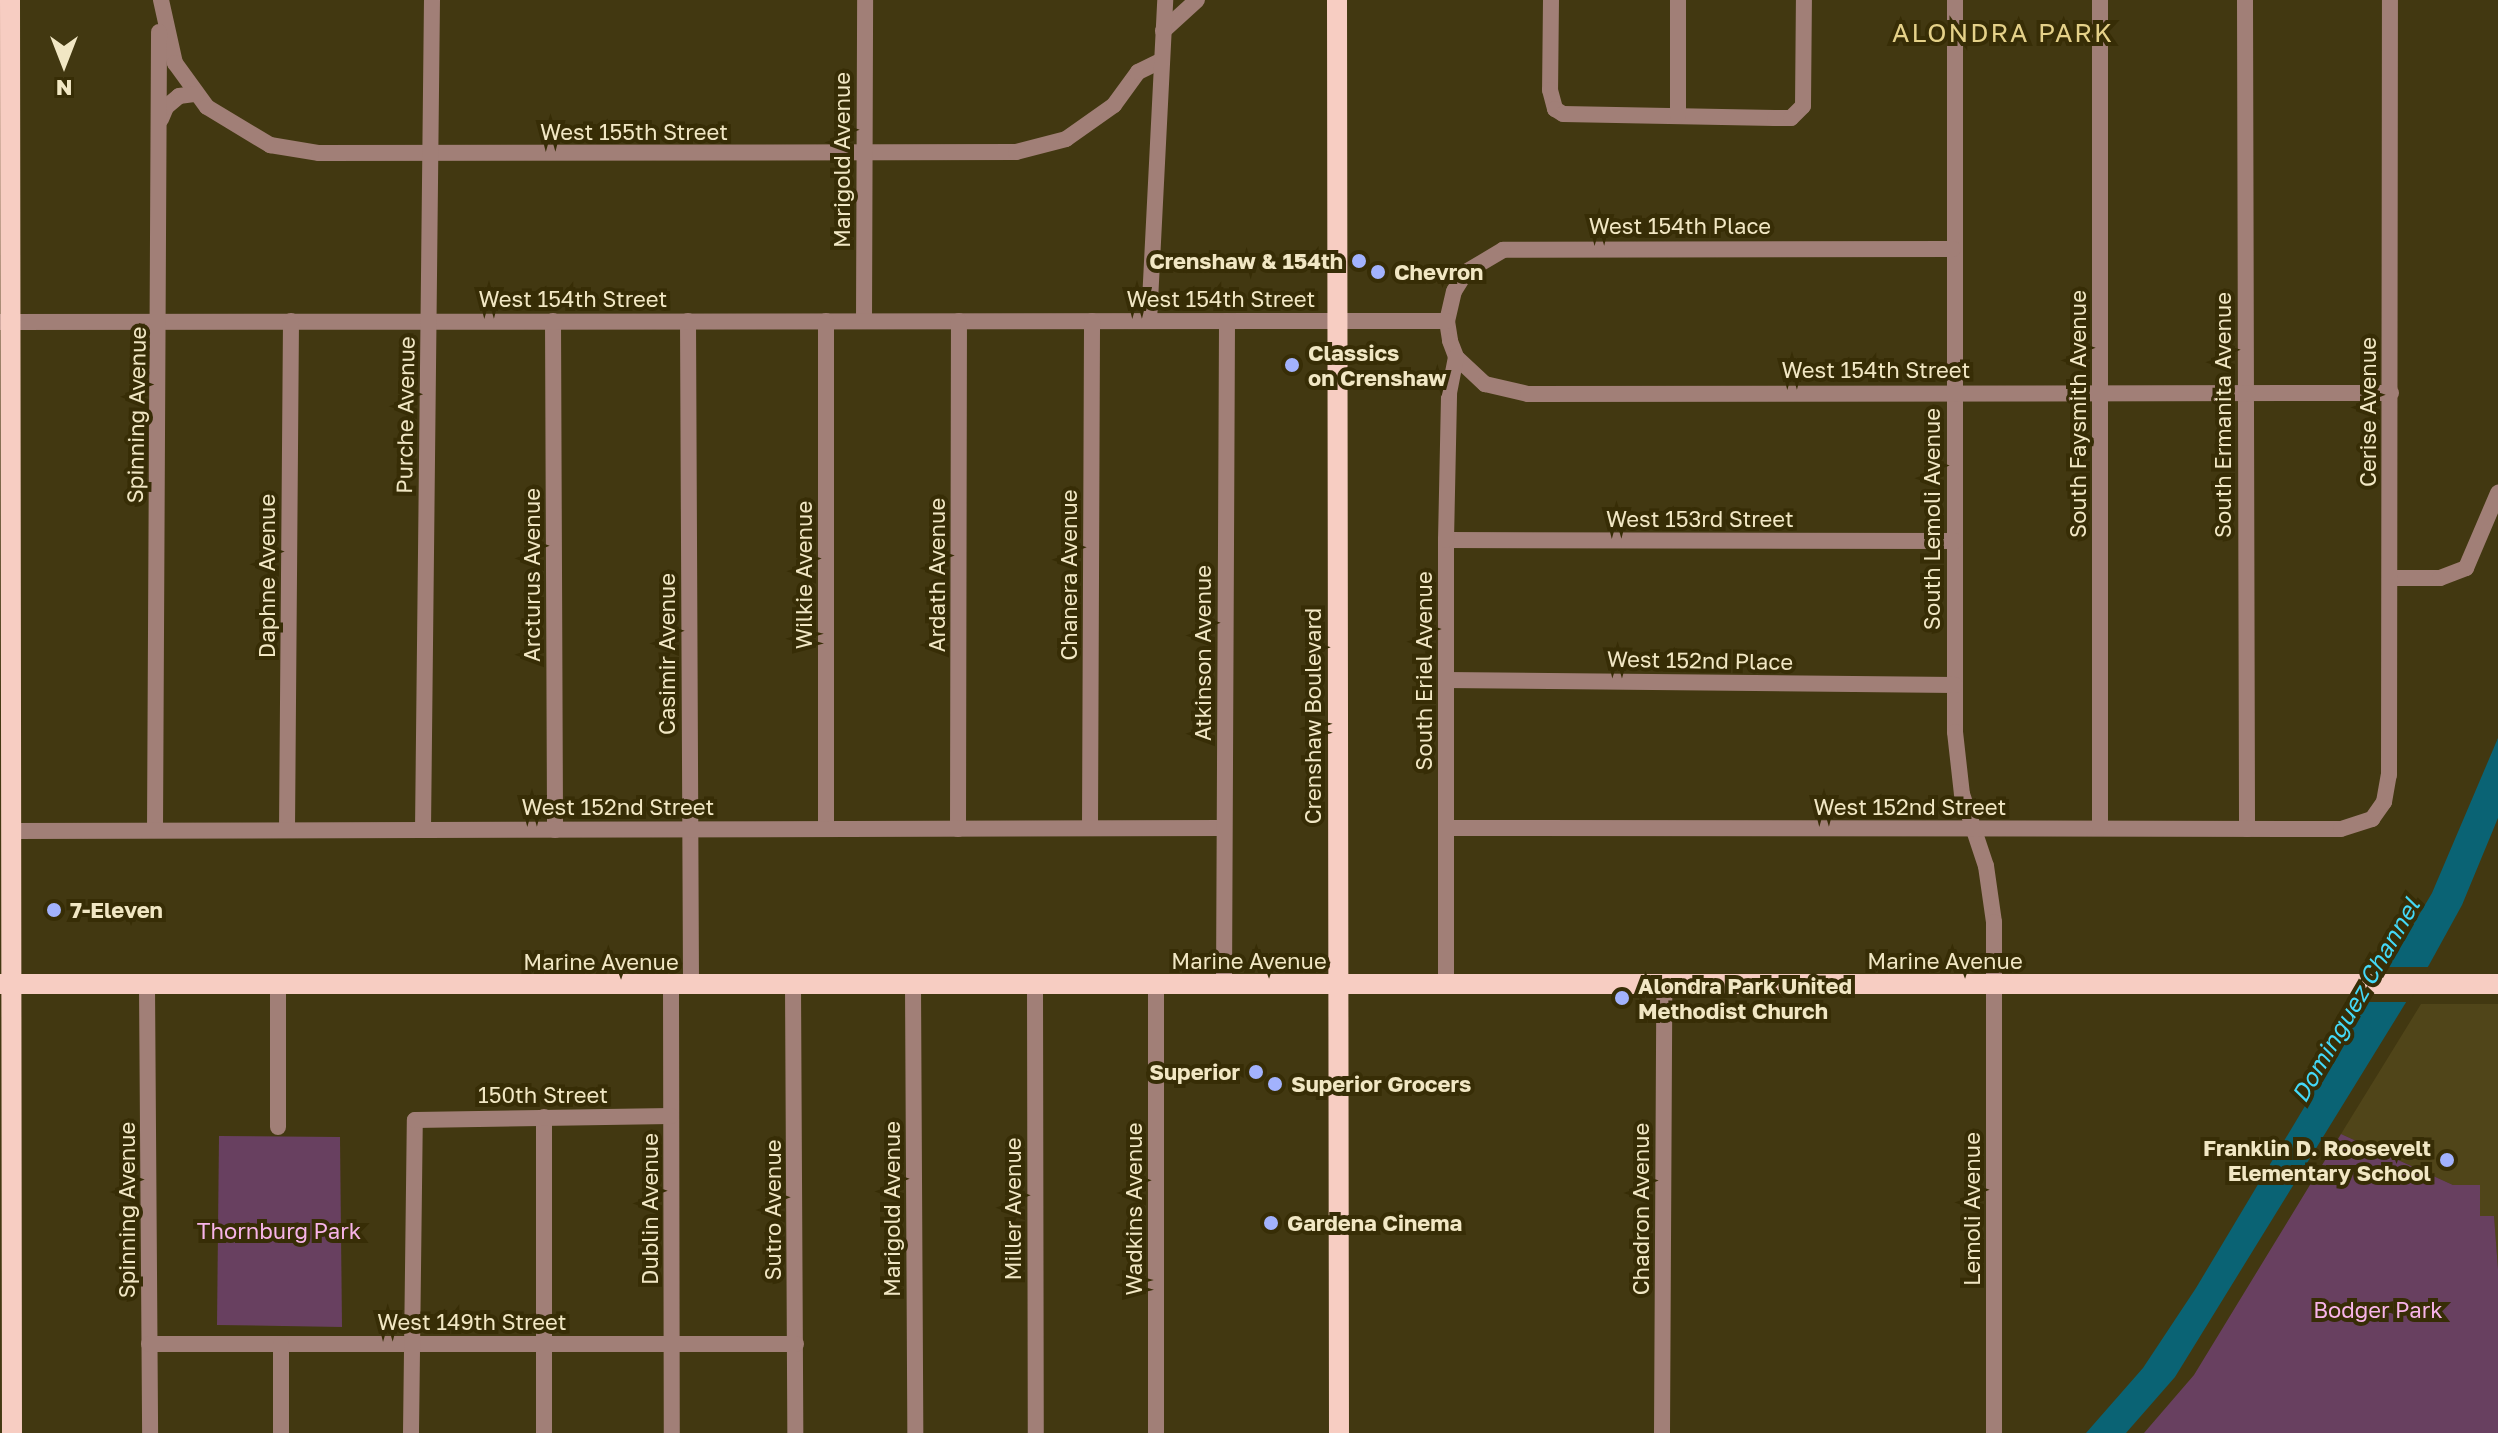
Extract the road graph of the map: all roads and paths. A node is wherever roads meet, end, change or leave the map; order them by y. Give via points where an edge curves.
1 (10, 0) edge
2 (160, 0) edge
3 (432, 0) edge
4 (865, 0) edge
5 (1165, 0) edge
6 (1197, 0) edge
7 (1337, 0) edge
8 (1551, 0) edge
9 (1678, 0) edge
10 (1804, 0) edge
11 (1955, 0) edge
12 (2100, 0) edge
13 (2245, 0) edge
14 (2390, 0) edge
15 (1163, 31) junction
16 (1161, 61) junction
17 (196, 94) junction
18 (1678, 116) junction
19 (159, 124) junction
20 (864, 153) junction
21 (430, 154) junction
22 (1953, 249) junction
23 (160, 321) junction
24 (291, 321) junction
25 (428, 321) junction
26 (553, 321) junction
27 (688, 321) junction
28 (826, 321) junction
29 (864, 321) junction
30 (959, 321) junction
31 (1092, 321) junction
32 (1149, 321) junction
33 (1227, 321) junction
34 (1337, 321) junction
35 (1447, 321) junction
36 (5, 322) edge
37 (1456, 357) junction
38 (1953, 391) junction
39 (2100, 393) junction
40 (2244, 393) junction
41 (2391, 393) junction
42 (6, 487) edge
43 (2498, 493) edge
44 (1446, 540) junction
45 (1955, 541) junction
46 (2390, 578) junction
47 (1446, 680) junction
48 (1955, 685) junction
49 (2372, 819) joint
50 (1090, 828) junction
51 (1224, 828) junction
52 (1446, 828) junction
53 (2100, 828) junction
54 (689, 829) junction
55 (826, 829) junction
56 (958, 829) junction
57 (1973, 829) junction
58 (2247, 829) junction
59 (155, 830) junction
60 (287, 830) junction
61 (423, 830) junction
62 (555, 830) junction
63 (11, 831) junction
64 (6, 984) edge
65 (2498, 984) edge
66 (1035, 985) junction
67 (1156, 985) junction
68 (1224, 985) junction
69 (1337, 985) junction
70 (1446, 985) junction
71 (1664, 985) junction
72 (1994, 985) junction
73 (147, 986) junction
74 (278, 986) junction
75 (681, 986) junction
76 (793, 986) junction
77 (913, 986) junction
78 (671, 1116) junction
79 (544, 1117) junction
80 (278, 1127) dead end
81 (149, 1344) junction
82 (281, 1344) junction
83 (411, 1344) junction
84 (544, 1344) junction
85 (672, 1344) junction
86 (796, 1344) junction
87 (12, 1433) edge
88 (150, 1433) edge
89 (281, 1433) edge
90 (411, 1433) edge
91 (544, 1433) edge
92 (672, 1433) edge
93 (795, 1433) edge
94 (915, 1433) edge
95 (1036, 1433) edge
96 (1156, 1433) edge
97 (1339, 1433) edge
98 (1662, 1433) edge
99 (1994, 1433) edge

1 - 36 main road
2 - 17 street, West 155th Street via 175,63
2 - 19 street, Spinning Avenue
3 - 21 street, Purche Avenue
4 - 20 street, Marigold Avenue
5 - 15 street
6 - 15 street
7 - 34 main road, Crenshaw Boulevard
8 - 18 street via 1551,100 1563,114
9 - 18 street
10 - 18 street via 1803,106 1791,118
11 - 22 street, South Lemoli Avenue
12 - 39 street, South Faysmith Avenue
13 - 40 street, South Ermanita Avenue
14 - 41 street, Cerise Avenue
15 - 16 street
16 - 20 street, West 155th Street via 1138,72 1114,105 1092,122 1045,147 989,154
16 - 32 street
17 - 19 street via 179,96 166,107
17 - 21 street, West 155th Street via 223,119 270,145 319,153
19 - 23 street, Spinning Avenue
20 - 21 street, West 155th Street
20 - 29 street, Marigold Avenue
21 - 25 street, Purche Avenue
22 - 35 street, West 154th Place via 1503,250 1466,272 1454,291
22 - 38 street, South Lemoli Avenue
23 - 24 street, West 154th Street
23 - 36 street, West 154th Street
23 - 59 street, Spinning Avenue
24 - 25 street, West 154th Street
24 - 60 street, Daphne Avenue
25 - 26 street, West 154th Street
25 - 61 street, Purche Avenue
26 - 27 street, West 154th Street
26 - 62 street, Arcturus Avenue
27 - 28 street, West 154th Street
27 - 54 street, Casimir Avenue
28 - 29 street, West 154th Street
28 - 55 street, Wilkie Avenue
29 - 30 street, West 154th Street
30 - 31 street, West 154th Street
30 - 56 street, Ardath Avenue
31 - 32 street, West 154th Street
31 - 50 street, Chanera Avenue
32 - 33 street, West 154th Street
33 - 34 street, West 154th Street
33 - 51 street, Atkinson Avenue
34 - 35 street, West 154th Street
34 - 69 main road, Crenshaw Boulevard
35 - 37 street
36 - 42 main road
37 - 38 street, West 154th Street via 1485,384 1528,394
37 - 44 street, South Eriel Avenue via 1449,393
38 - 39 street, West 154th Street
38 - 45 street, South Lemoli Avenue
39 - 40 street, West 154th Street
39 - 53 street, South Faysmith Avenue
40 - 41 street, West 154th Street
40 - 58 street, South Ermanita Avenue
41 - 46 street, Cerise Avenue
42 - 63 main road
43 - 46 street via 2466,568 2440,578
44 - 45 street, West 153rd Street
44 - 47 street, South Eriel Avenue
45 - 48 street, South Lemoli Avenue
46 - 49 street, Cerise Avenue via 2389,775 2384,802
47 - 48 street, West 152nd Place
47 - 52 street, South Eriel Avenue
48 - 57 street, South Lemoli Avenue via 1956,753
49 - 58 street, West 152nd Street via 2341,829
50 - 51 street, West 152nd Street
50 - 56 street, West 152nd Street
51 - 68 street, Atkinson Avenue
52 - 57 street, West 152nd Street
52 - 70 street, South Eriel Avenue
53 - 57 street, West 152nd Street
53 - 58 street, West 152nd Street
54 - 55 street, West 152nd Street
54 - 62 street, West 152nd Street
54 - 75 street, Casimir Avenue
55 - 56 street, West 152nd Street
57 - 72 street, South Lemoli Avenue via 1990,884
59 - 60 street, West 152nd Street
59 - 63 street, West 152nd Street
60 - 61 street, West 152nd Street
61 - 62 street, West 152nd Street
63 - 64 main road
64 - 73 main road, Marine Avenue
64 - 87 main road
65 - 72 main road, Marine Avenue
66 - 67 main road, Marine Avenue
66 - 77 main road, Marine Avenue
66 - 95 street, Miller Avenue
67 - 68 main road, Marine Avenue
67 - 96 street, Wadkins Avenue
68 - 69 main road, Marine Avenue
69 - 70 main road, Marine Avenue
69 - 97 main road, Crenshaw Boulevard
70 - 71 main road, Marine Avenue
71 - 72 main road, Marine Avenue
71 - 98 street, Chadron Avenue
72 - 99 street, Lemoli Avenue
73 - 74 main road, Marine Avenue
73 - 81 street, Spinning Avenue
74 - 75 main road, Marine Avenue
74 - 80 street
75 - 76 main road, Marine Avenue
75 - 78 street, Dublin Avenue
76 - 77 main road, Marine Avenue
76 - 86 street, Sutro Avenue
77 - 94 street, Marigold Avenue
78 - 79 street, 150th Street
78 - 85 street, Dublin Avenue
79 - 83 street, 150th Street via 415,1120
79 - 84 street
81 - 82 street, West 149th Street
81 - 88 street, Spinning Avenue
82 - 83 street, West 149th Street
82 - 89 street
83 - 84 street, West 149th Street
83 - 90 street
84 - 85 street, West 149th Street
84 - 91 street
85 - 86 street, West 149th Street
85 - 92 street, Dublin Avenue
86 - 93 street, Sutro Avenue

